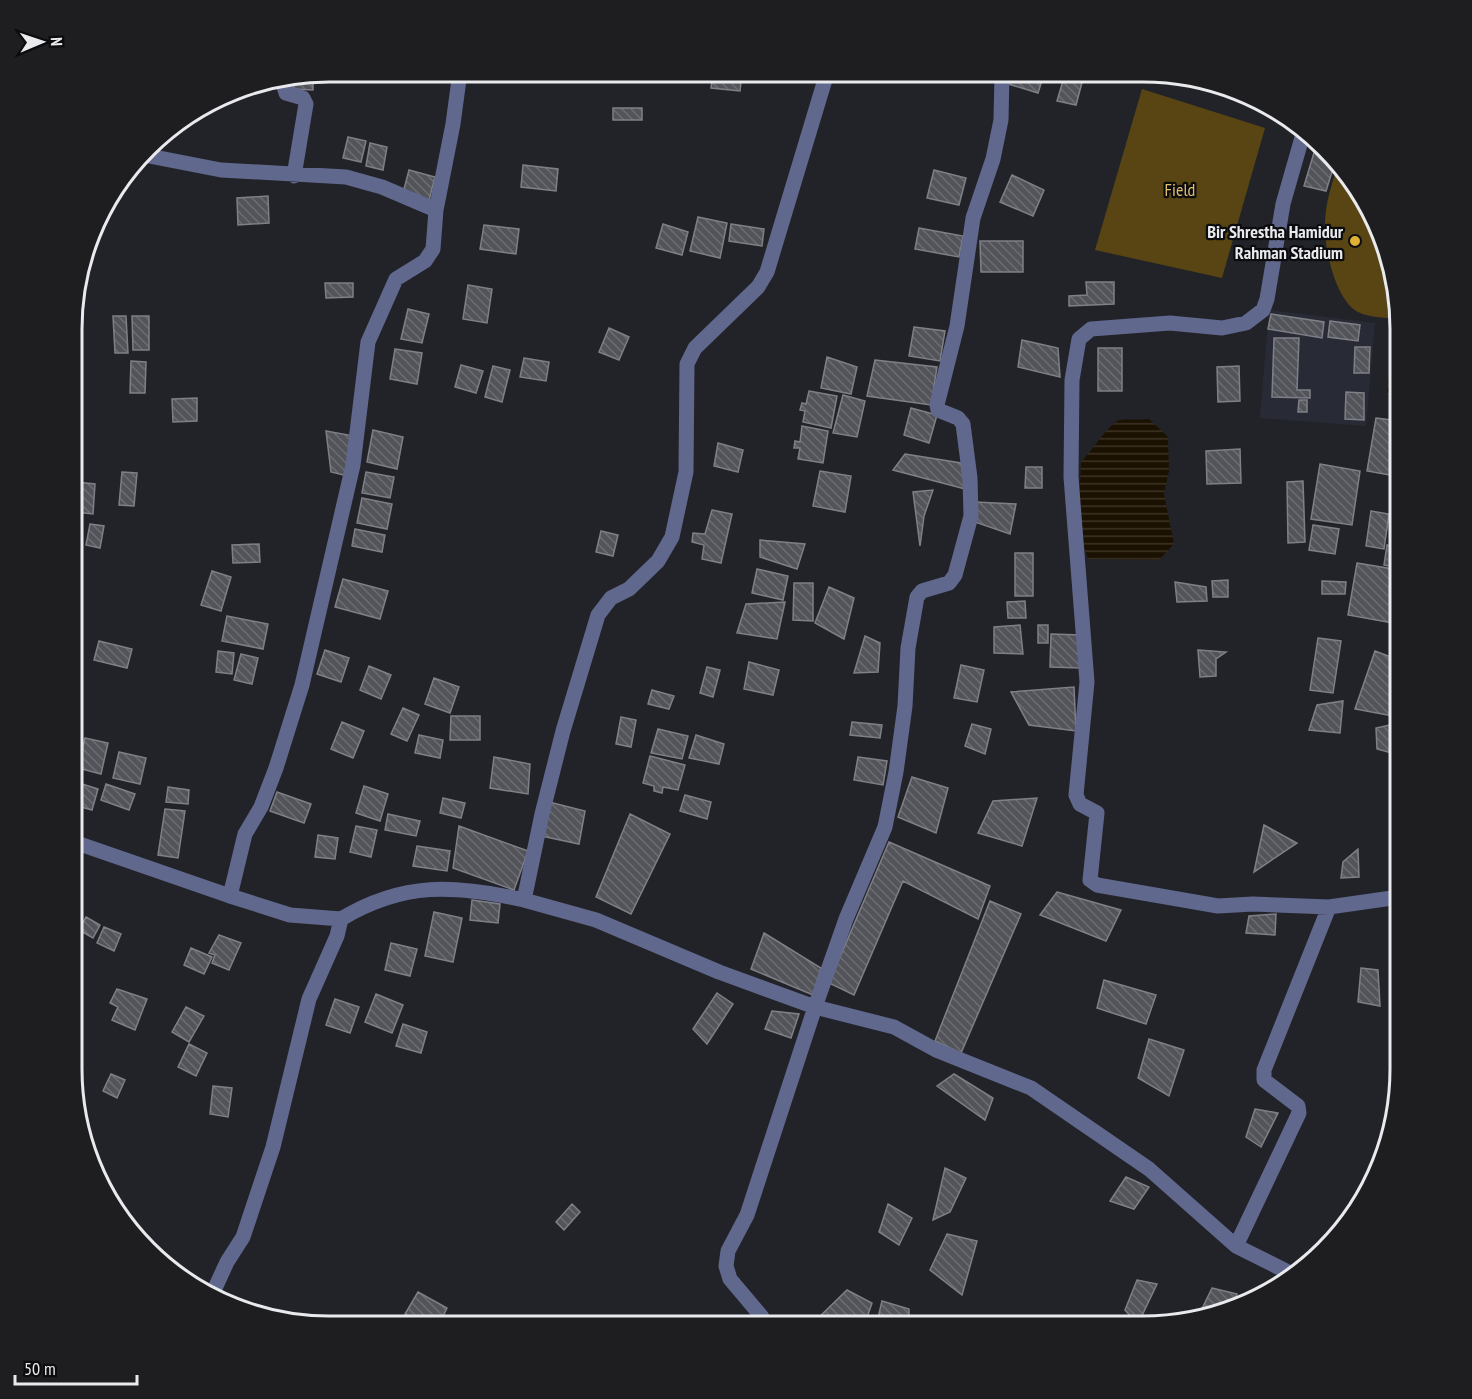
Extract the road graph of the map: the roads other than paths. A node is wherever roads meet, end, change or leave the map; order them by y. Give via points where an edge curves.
1 (459, 82) edge
2 (824, 82) edge
3 (1002, 82) edge
4 (284, 87) edge
5 (1301, 141) edge
6 (153, 157) edge
7 (294, 176) junction
8 (436, 210) junction
9 (82, 845) edge
10 (230, 896) junction
11 (1390, 898) edge
12 (524, 900) junction
13 (1329, 907) junction
14 (341, 919) junction
15 (814, 1007) junction
16 (1236, 1246) junction
17 (1286, 1271) edge
18 (215, 1288) edge
19 (761, 1316) edge

1 - 8 street
2 - 12 street via 767,272 758,287 695,348 687,364 686,472 672,537 658,561 629,589 611,598 598,615 542,814
3 - 15 street via 1001,120 974,218 957,326 937,405 938,410 963,424 971,516 955,575 949,583 922,591 917,597 908,648 897,772 885,827
4 - 7 street via 285,93 303,98 306,104
5 - 13 street via 1283,204 1263,310 1246,323 1222,328 1170,323 1091,329 1079,339 1070,408 1072,509 1087,682 1076,795 1080,804 1097,813 1090,869 1090,880 1097,885 1218,906
6 - 7 street via 221,170
7 - 8 street via 346,177 382,187
8 - 10 street via 430,256 396,279 368,342 353,465 302,685 276,768 261,807 245,834
9 - 10 street
10 - 14 street via 290,915
11 - 13 street
12 - 14 street via 473,890 423,889 366,906
12 - 15 street via 596,920 718,972
13 - 16 street via 1263,1070 1264,1080 1298,1106 1299,1113
14 - 18 street via 309,999 273,1147 243,1237
15 - 16 street via 894,1027 936,1050 1030,1088 1149,1169
15 - 19 street via 747,1215 728,1251 726,1266 730,1279
16 - 17 street

